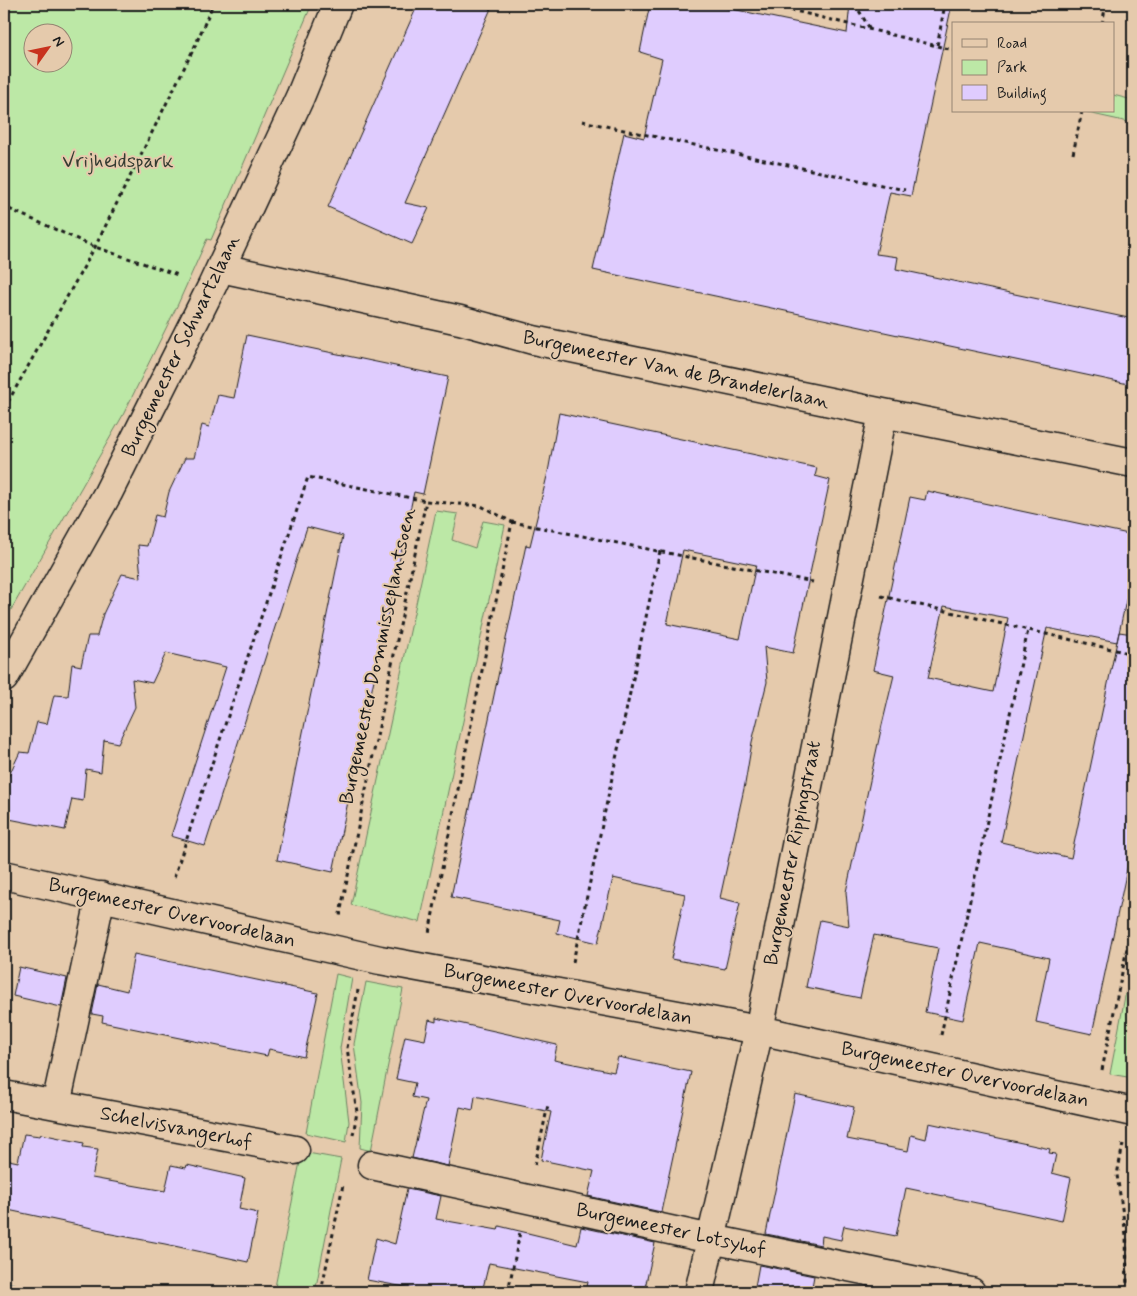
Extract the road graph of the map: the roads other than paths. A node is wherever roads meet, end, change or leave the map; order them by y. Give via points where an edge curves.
1 (338, 4) edge
2 (216, 277) junction
3 (883, 413) junction
4 (1133, 463) edge
5 (4, 678) edge
6 (4, 875) edge
7 (101, 896) junction
8 (758, 1030) junction
9 (4, 1095) edge
10 (56, 1106) junction
11 (1132, 1111) edge
12 (296, 1150) dead end
13 (372, 1165) dead end
14 (711, 1239) junction
15 (699, 1292) edge
16 (971, 1292) edge

1 - 2 street, Burgemeester Schwartzlaan via 300,97
2 - 3 street, Burgemeester Van de Brandelerlaan via 460,320 533,340
2 - 5 street, Burgemeester Schwartzlaan via 108,492
3 - 4 street, Burgemeester Van de Brandelerlaan
3 - 8 street, Burgemeester Rippingstraat
6 - 7 street, Burgemeester Overvoordelaan
7 - 8 street, Burgemeester Overvoordelaan via 380,960
7 - 10 street
8 - 11 street, Burgemeester Overvoordelaan
8 - 14 street, Burgemeester Rippingstraat
9 - 10 street, Schelvisvangerhof
10 - 12 street, Schelvisvangerhof
13 - 14 street, Burgemeester Lotsyhof
14 - 15 street, Burgemeester Rippingstraat
14 - 16 street, Burgemeester Lotsyhof

